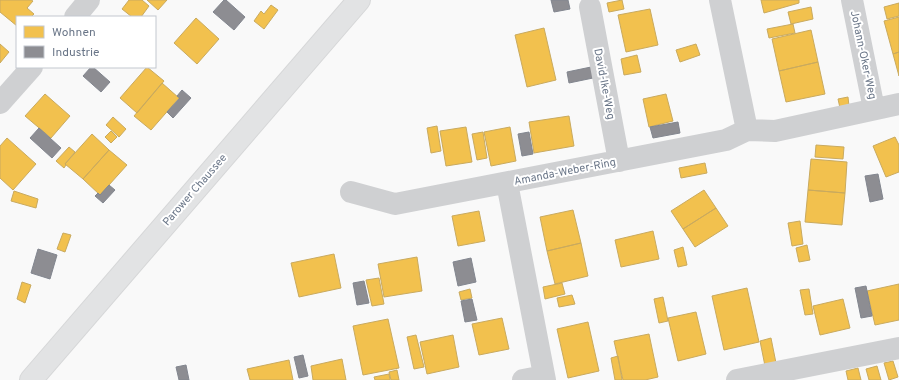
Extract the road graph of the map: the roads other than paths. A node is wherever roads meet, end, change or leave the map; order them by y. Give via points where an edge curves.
1 (89, 0) edge
2 (359, 0) edge
3 (720, 0) edge
4 (852, 0) edge
5 (590, 7) dead end
6 (76, 16) edge
7 (31, 68) edge
8 (0, 103) edge
9 (899, 104) edge
10 (874, 109) junction
11 (747, 130) junction
12 (619, 161) junction
13 (507, 183) junction
14 (351, 192) dead end
15 (899, 348) edge
16 (545, 378) edge
17 (31, 380) edge
18 (524, 380) edge
19 (737, 380) edge

1 - 6 street
2 - 17 street, Parower Chaussee
3 - 11 street
4 - 10 street, Johann-Oker-Weg
5 - 12 street, David-Ike-Weg
7 - 8 street
9 - 10 street, Amanda-Weber-Ring
10 - 11 street, Amanda-Weber-Ring via 776,131
11 - 12 street, Amanda-Weber-Ring via 726,140
12 - 13 street, Amanda-Weber-Ring
13 - 14 street via 395,204
13 - 16 street, Amanda-Weber-Ring
15 - 19 street
16 - 18 street

